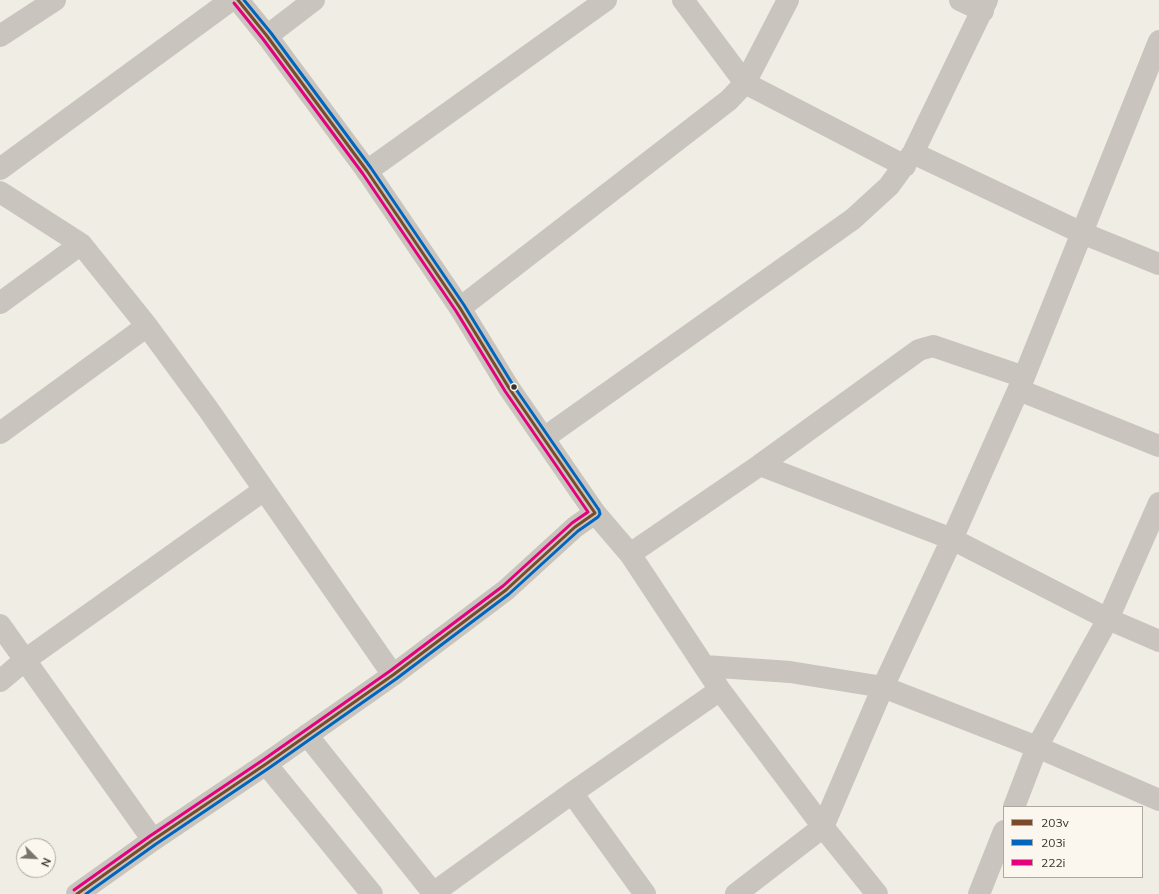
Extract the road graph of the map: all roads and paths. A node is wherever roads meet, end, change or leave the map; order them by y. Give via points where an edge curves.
1 (55, 0) edge
2 (231, 0) edge
3 (238, 0) edge
4 (314, 0) edge
5 (606, 0) edge
6 (683, 0) edge
7 (788, 0) edge
8 (960, 0) edge
9 (985, 5) edge
10 (0, 36) edge
11 (267, 36) junction
12 (1159, 41) edge
13 (745, 83) junction
14 (909, 159) junction
15 (0, 169) edge
16 (367, 170) junction
17 (0, 192) edge
18 (1082, 233) junction
19 (82, 244) junction
20 (1159, 264) edge
21 (0, 303) edge
22 (460, 308) junction
23 (146, 326) junction
24 (1021, 384) junction
25 (0, 433) edge
26 (544, 438) junction
27 (1159, 446) edge
28 (760, 465) junction
29 (264, 490) junction
30 (1159, 503) edge
31 (595, 513) junction
32 (952, 539) junction
33 (630, 554) junction
34 (1108, 619) junction
35 (0, 625) edge
36 (1159, 641) edge
37 (25, 660) junction
38 (705, 666) junction
39 (393, 674) junction
40 (0, 681) edge
41 (883, 687) junction
42 (720, 690) junction
43 (307, 734) junction
44 (1037, 747) junction
45 (266, 764) junction
46 (572, 793) junction
47 (1159, 800) edge
48 (1014, 806) edge
49 (823, 827) junction
50 (1003, 834) edge
51 (153, 840) junction
52 (77, 894) edge
53 (372, 894) edge
54 (433, 894) edge
55 (645, 894) edge
56 (736, 894) edge
57 (877, 894) edge
58 (979, 894) edge

1 - 10 street
2 - 15 street
3 - 11 street
4 - 11 street
5 - 16 street
6 - 13 street
7 - 13 street
8 - 9 street
9 - 14 street
11 - 16 street
12 - 18 street
13 - 14 street
13 - 22 street via 729,100
14 - 18 street
14 - 26 street via 889,186 853,218
16 - 22 street
17 - 19 street
18 - 20 street
18 - 24 street
19 - 21 street
19 - 23 street
22 - 26 street via 509,388
23 - 25 street
23 - 29 street
24 - 27 street
24 - 28 street via 933,346 919,350
24 - 32 street
26 - 31 street
28 - 32 street
28 - 33 street
29 - 37 street
29 - 39 street
30 - 34 street
31 - 33 street
31 - 39 street via 506,590
32 - 34 street
32 - 41 street
33 - 38 street
34 - 36 street
34 - 44 street
35 - 37 street
37 - 40 street
37 - 51 street
38 - 41 street via 790,672
38 - 42 street
39 - 43 street
41 - 44 street
41 - 49 street
42 - 46 street
42 - 49 street
43 - 45 street
43 - 54 street
44 - 47 street
44 - 48 street
45 - 51 street
45 - 53 street
46 - 54 street
46 - 55 street
49 - 56 street
49 - 57 street
50 - 58 street
51 - 52 street

